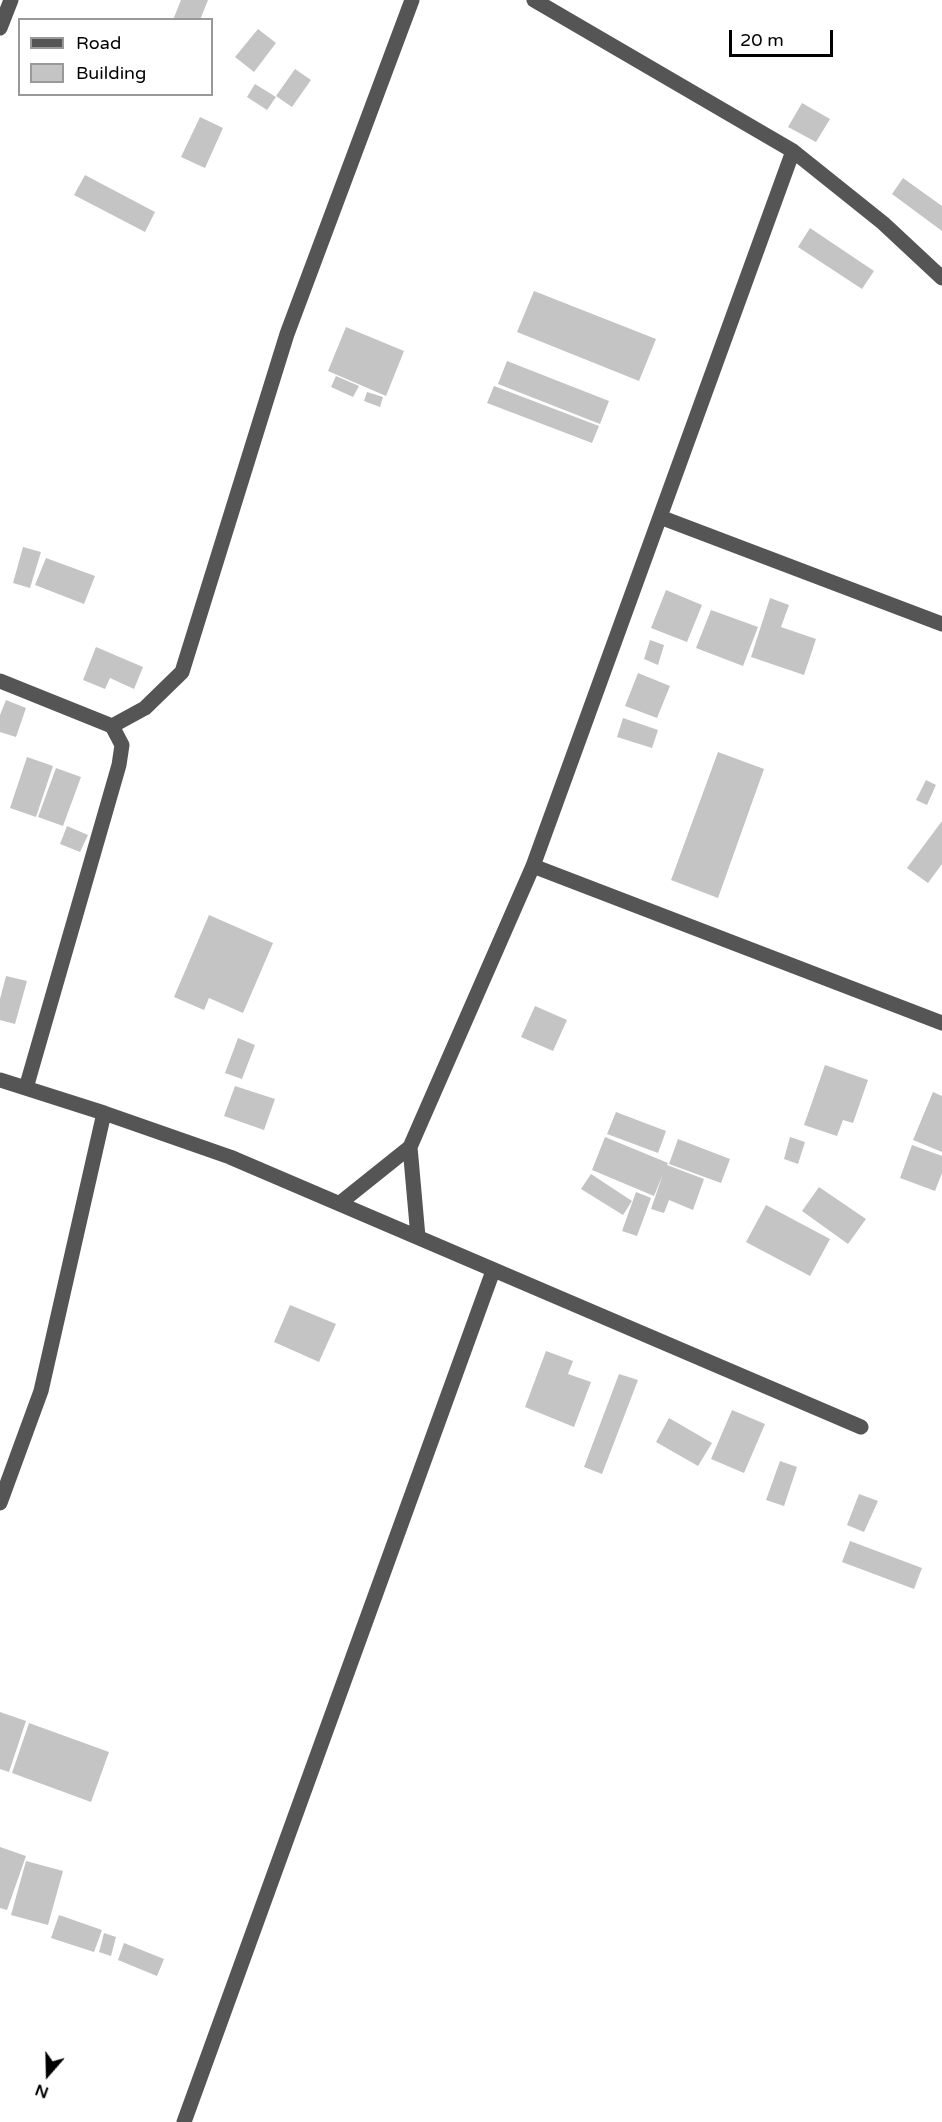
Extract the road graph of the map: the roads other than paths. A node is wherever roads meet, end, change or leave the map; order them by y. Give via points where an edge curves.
1 (10, 0) edge
2 (412, 0) edge
3 (534, 0) edge
4 (0, 28) edge
5 (793, 151) junction
6 (942, 278) edge
7 (660, 517) junction
8 (942, 624) edge
9 (0, 681) edge
10 (112, 726) junction
11 (533, 866) junction
12 (942, 1023) edge
13 (0, 1080) edge
14 (26, 1088) junction
15 (104, 1113) junction
16 (410, 1147) junction
17 (340, 1203) junction
18 (418, 1237) junction
19 (494, 1271) junction
20 (861, 1427) dead end
21 (0, 1503) edge
22 (184, 2122) edge

1 - 4 street
2 - 10 street via 287,334 182,672 145,708
3 - 5 street
5 - 6 street via 883,223
5 - 7 street
7 - 8 street
7 - 11 street
9 - 10 street
10 - 14 street via 122,745 119,765
11 - 12 street
11 - 16 street
13 - 14 street
14 - 15 street
15 - 17 street via 230,1157
15 - 21 street via 41,1391
16 - 17 street
16 - 18 street
17 - 18 street
18 - 19 street
19 - 20 street
19 - 22 street

